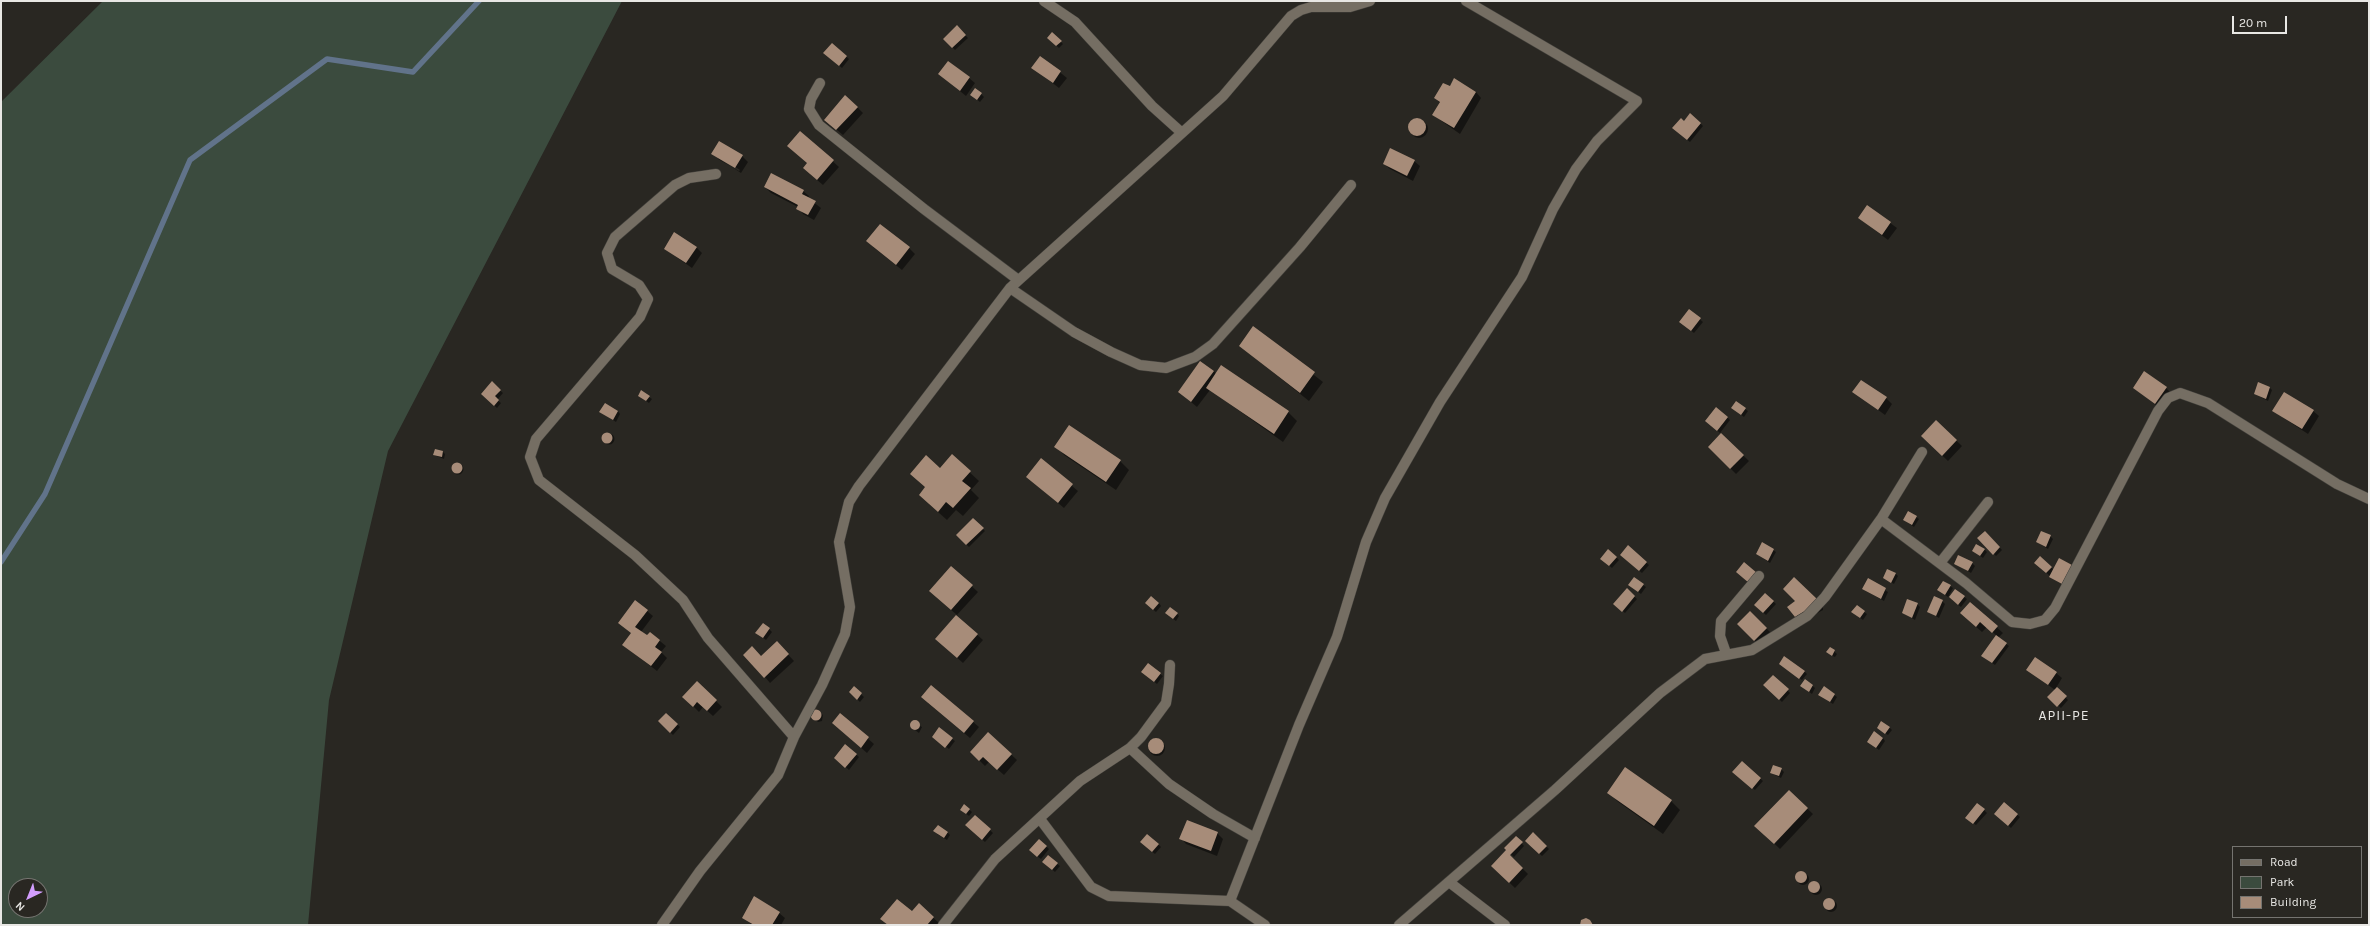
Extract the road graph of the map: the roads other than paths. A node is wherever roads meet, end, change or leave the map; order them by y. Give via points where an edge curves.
1 (1044, 1) edge
2 (1370, 1) edge
3 (1466, 1) edge
4 (820, 83) dead end
5 (1182, 133) junction
6 (716, 174) dead end
7 (1350, 185) dead end
8 (1018, 279) junction
9 (1010, 288) junction
10 (1922, 452) dead end
11 (2369, 499) edge
12 (1988, 502) dead end
13 (1881, 519) junction
14 (1940, 563) junction
15 (1759, 576) dead end
16 (1726, 653) junction
17 (1170, 665) dead end
18 (794, 737) junction
19 (1130, 748) junction
20 (1040, 819) junction
21 (1254, 838) junction
22 (1449, 882) junction
23 (1230, 901) junction
24 (662, 925) edge
25 (943, 925) edge
26 (1265, 925) edge
27 (1399, 925) edge
28 (1505, 925) edge

1 - 5 street via 1074,22 1152,106
2 - 5 street via 1350,7 1311,7 1291,16 1222,96
3 - 21 street via 1636,101 1597,141 1576,169 1553,209 1522,277 1440,402 1385,498 1366,542 1337,637
4 - 8 street via 809,109 819,125 924,209
5 - 8 street
6 - 18 street via 696,177 675,185 615,237 607,253 612,269 640,285 648,299 640,317 536,439 530,458 539,480 635,555 683,600 708,638
7 - 9 street via 1300,247 1213,344 1195,357 1166,368 1140,365 1111,352 1074,332
8 - 9 street
9 - 18 street via 849,502 839,542 850,607 844,634 822,685
10 - 13 street
11 - 14 street via 2337,484 2208,403 2180,394 2168,398 2158,411 2055,608 2045,620 2030,624 2012,622
12 - 14 street
13 - 14 street
13 - 16 street via 1817,607 1807,616 1756,648
15 - 16 street via 1721,621 1720,636
16 - 22 street via 1705,658 1660,693 1555,790
17 - 19 street via 1166,703 1158,717
18 - 24 street via 778,775 700,871
19 - 20 street via 1080,781
19 - 21 street via 1169,784
20 - 23 street via 1091,887 1109,896
20 - 25 street via 995,859
21 - 23 street
22 - 27 street
22 - 28 street
23 - 26 street

